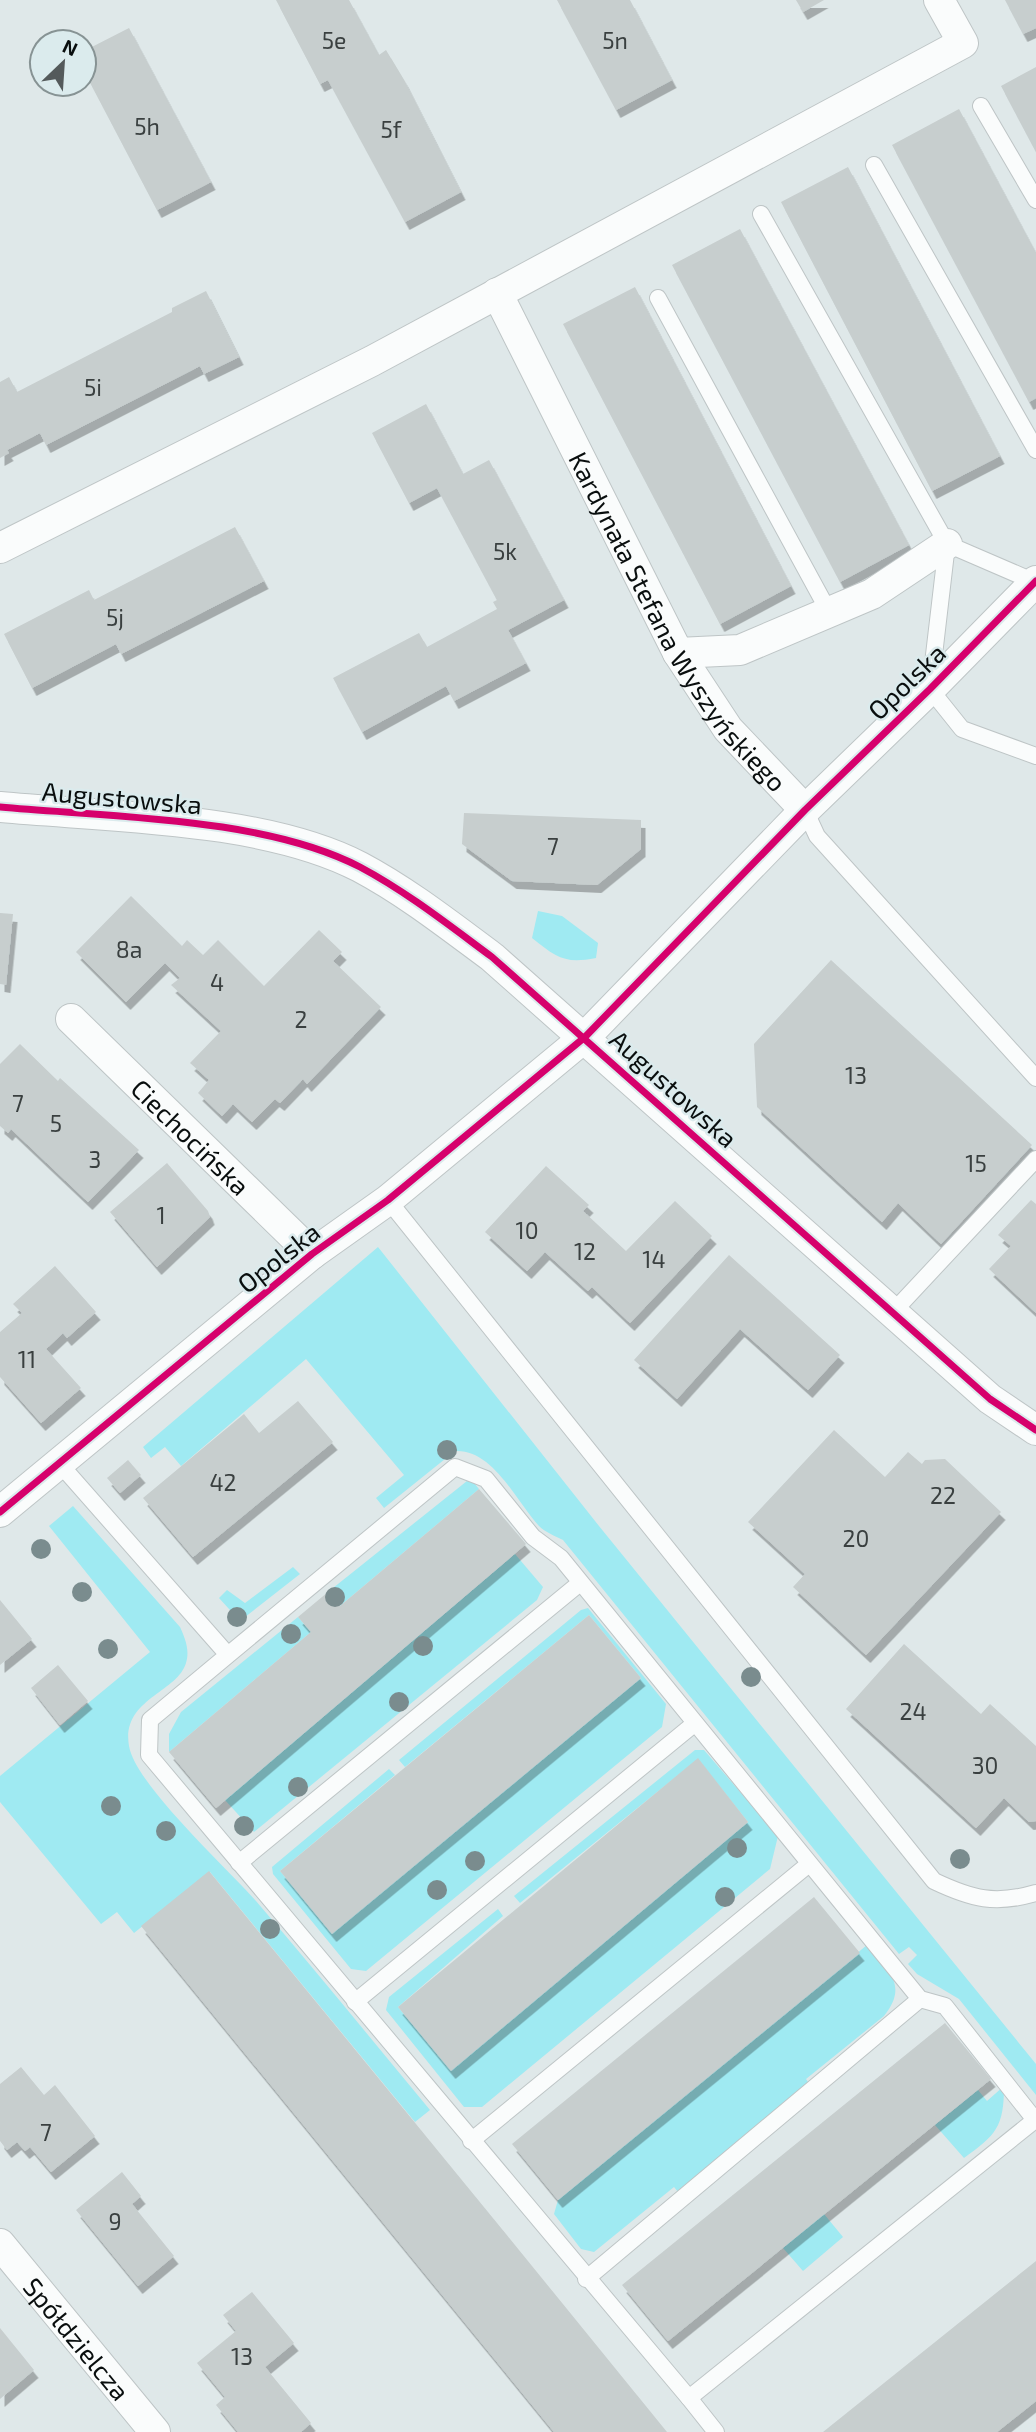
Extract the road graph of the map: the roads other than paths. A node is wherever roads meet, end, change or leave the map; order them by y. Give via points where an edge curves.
1 (939, 0) edge
2 (981, 106) dead end
3 (874, 165) dead end
4 (1036, 200) edge
5 (761, 214) dead end
6 (497, 293) junction
7 (658, 298) dead end
8 (1036, 450) edge
9 (947, 544) junction
10 (0, 548) edge
11 (1035, 581) edge
12 (830, 612) junction
13 (678, 653) junction
14 (930, 689) junction
15 (1036, 756) edge
16 (0, 807) edge
17 (804, 810) junction
18 (71, 1019) dead end
19 (585, 1037) junction
20 (1036, 1078) edge
21 (1036, 1159) edge
22 (388, 1200) junction
23 (312, 1254) junction
24 (893, 1312) junction
25 (1036, 1430) edge
26 (59, 1463) junction
27 (6, 1494) edge
28 (580, 1583) junction
29 (228, 1655) junction
30 (694, 1724) junction
31 (239, 1863) junction
32 (809, 1864) junction
33 (1036, 1893) edge
34 (920, 1999) junction
35 (355, 2002) junction
36 (471, 2141) junction
37 (0, 2244) edge
38 (586, 2278) junction
39 (689, 2398) junction
40 (155, 2432) edge
41 (716, 2432) edge

1 - 6 street via 963,43
2 - 4 lane
3 - 8 lane
5 - 9 lane
6 - 10 street
6 - 13 street, Kardynała Stefana Wyszyńskiego
7 - 12 lane
9 - 11 lane
9 - 12 street via 872,594
9 - 14 lane
11 - 14 street, Opolska
12 - 13 street via 740,650
13 - 17 street, Kardynała Stefana Wyszyńskiego via 728,729
14 - 15 lane via 962,729
14 - 17 street, Opolska
16 - 19 street, Augustowska via 196,824 300,843 360,867 425,908 492,957
17 - 19 street, Kardynała Stefana Wyszyńskiego
17 - 20 lane via 817,836
18 - 23 street, Ciechocińska
19 - 22 street, Opolska
19 - 24 street, Augustowska
21 - 24 lane
22 - 23 street, Opolska
22 - 33 lane via 934,1881 969,1898 1011,1901
23 - 26 street, Opolska
24 - 25 street, Augustowska via 989,1399
26 - 27 street, Opolska
26 - 29 lane
28 - 29 lane via 561,1558 533,1537 486,1479 455,1467
28 - 30 lane
28 - 31 lane
29 - 31 lane via 150,1720 149,1755
30 - 32 lane
30 - 35 lane
31 - 35 lane
32 - 34 lane
32 - 36 lane
34 - 38 lane
34 - 39 lane via 945,2006 1035,2120
35 - 36 lane
36 - 38 lane
37 - 40 street, Spółdzielcza
38 - 39 lane
39 - 41 lane

